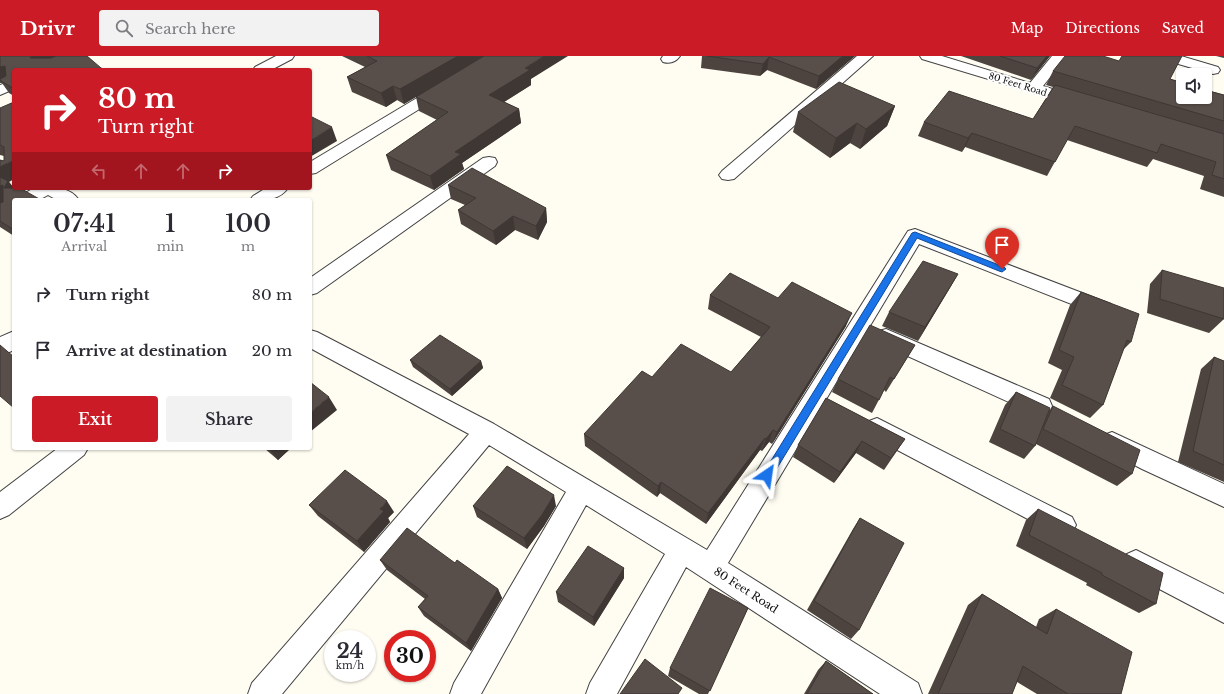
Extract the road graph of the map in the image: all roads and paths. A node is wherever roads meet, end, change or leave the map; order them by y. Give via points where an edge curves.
1 (287, 56) edge
2 (866, 56) edge
3 (927, 56) edge
4 (1060, 56) edge
5 (1166, 56) edge
6 (264, 68) edge
7 (1205, 68) edge
8 (457, 80) edge
9 (12, 85) edge
10 (1033, 89) junction
11 (0, 90) edge
12 (1094, 107) edge
13 (489, 162) dead end
14 (312, 168) edge
15 (728, 175) dead end
16 (45, 190) edge
17 (52, 190) edge
18 (276, 190) edge
19 (30, 198) edge
20 (66, 198) edge
21 (262, 198) edge
22 (312, 287) edge
23 (1124, 317) edge
24 (859, 326) junction
25 (312, 339) edge
26 (12, 340) edge
27 (0, 348) edge
28 (837, 407) junction
29 (1062, 416) edge
30 (486, 431) junction
31 (1096, 434) edge
32 (73, 450) edge
33 (581, 489) junction
34 (1224, 496) edge
35 (0, 507) edge
36 (1083, 536) edge
37 (682, 549) junction
38 (1118, 554) edge
39 (711, 567) junction
40 (1224, 609) edge
41 (263, 694) edge
42 (465, 694) edge
43 (601, 694) edge
44 (907, 694) edge

1 - 6 street
2 - 15 street
3 - 10 street, 80 Feet Road
4 - 10 street
5 - 7 street
8 - 14 street
9 - 11 street
10 - 12 street, 80 Feet Road
13 - 22 street
16 - 19 street
17 - 20 street
18 - 21 street
23 - 24 street, 80 Feet Road via 915,235
24 - 28 street, 80 Feet Road
24 - 29 street
25 - 30 street
26 - 27 street
28 - 36 street
28 - 39 street, 80 Feet Road
30 - 33 street
30 - 41 street
31 - 34 street
32 - 35 street
33 - 37 street
33 - 42 street
37 - 39 street
37 - 43 street
38 - 40 street
39 - 44 street, 80 Feet Road

